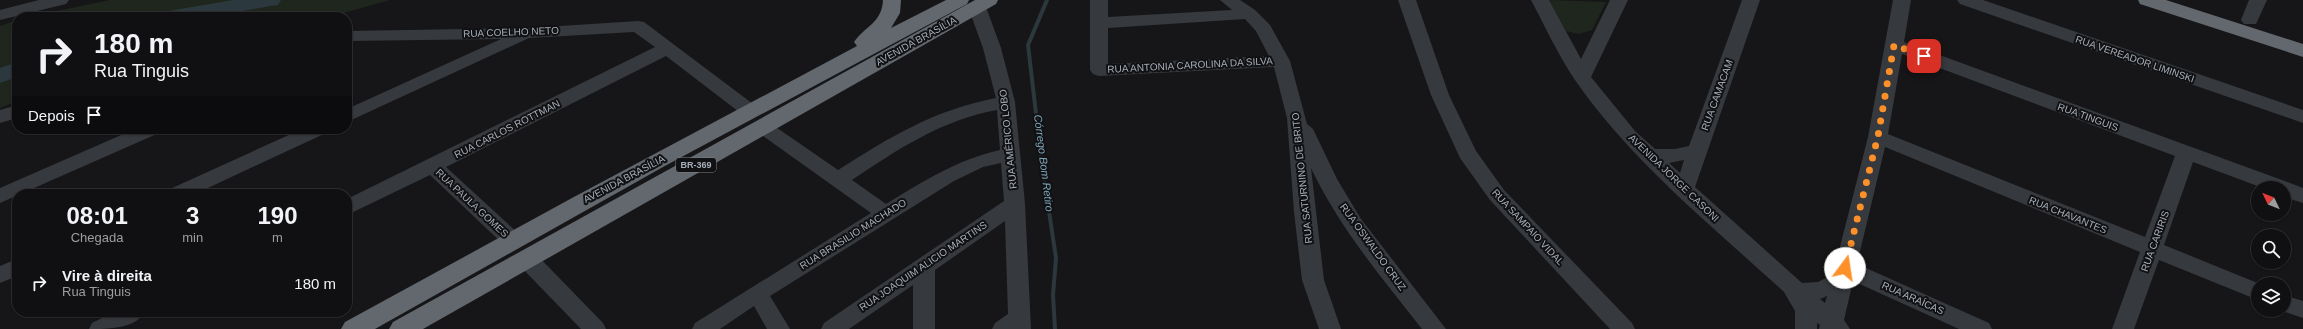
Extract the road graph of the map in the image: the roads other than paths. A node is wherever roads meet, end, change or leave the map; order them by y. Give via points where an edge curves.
1 (60, 0) edge
2 (892, 0) edge
3 (1099, 0) edge
4 (1229, 0) edge
5 (1407, 0) edge
6 (1540, 0) edge
7 (1619, 0) edge
8 (1751, 0) edge
9 (1902, 0) edge
10 (1966, 0) edge
11 (2147, 0) edge
12 (2187, 0) edge
13 (2258, 0) edge
14 (975, 2) edge
15 (1249, 14) junction
16 (0, 15) edge
17 (2250, 20) junction
18 (1098, 23) junction
19 (529, 33) junction
20 (352, 37) edge
21 (2303, 37) edge
22 (1894, 45) junction
23 (667, 48) junction
24 (2303, 51) edge
25 (1281, 61) junction
26 (1582, 77) junction
27 (808, 79) junction
28 (1006, 102) junction
29 (12, 113) edge
30 (352, 114) edge
31 (0, 117) edge
32 (1298, 118) junction
33 (2303, 118) edge
34 (757, 119) junction
35 (141, 134) edge
36 (308, 134) edge
37 (1878, 136) junction
38 (1697, 152) junction
39 (2186, 153) junction
40 (1010, 155) junction
41 (1649, 156) junction
42 (433, 166) junction
43 (837, 180) junction
44 (2264, 181) edge
45 (16, 189) edge
46 (188, 189) edge
47 (1684, 189) junction
48 (12, 191) edge
49 (2291, 191) edge
50 (0, 196) edge
51 (2303, 196) edge
52 (1014, 204) junction
53 (352, 206) edge
54 (886, 214) junction
55 (512, 240) junction
56 (2152, 249) junction
57 (527, 259) junction
58 (924, 265) junction
59 (12, 269) edge
60 (1844, 273) junction
61 (0, 275) edge
62 (2251, 289) edge
63 (1794, 290) junction
64 (756, 293) junction
65 (2291, 305) edge
66 (2303, 310) edge
67 (131, 319) edge
68 (1014, 326) edge
69 (1833, 326) edge
70 (100, 329) edge
71 (354, 329) edge
72 (402, 329) edge
73 (595, 329) edge
74 (704, 329) edge
75 (779, 329) edge
76 (832, 329) edge
77 (924, 329) edge
78 (1330, 329) edge
79 (1435, 329) edge
80 (1624, 329) edge
81 (1805, 329) edge
82 (1981, 329) edge
83 (2123, 329) edge

1 - 16 street
2 - 27 highway via 891,15 880,29
3 - 18 street
4 - 15 street, RUA SATURNINO DE BRITO
5 - 80 street, RUA SAMPAIO VIDAL via 1440,95 1467,153 1497,194
6 - 26 street, AVENIDA JORGE CASONI
7 - 26 street
8 - 38 street, RUA CAMACAM
9 - 22 street
10 - 33 street, RUA VEREADOR LIMINSKI
11 - 24 highway
12 - 17 highway
13 - 17 street
14 - 27 highway, AVENIDA BRASÍLIA / BR-369
14 - 28 street, RUA AMÉRICO LOBO via 992,48
14 - 34 highway, AVENIDA BRASÍLIA / BR-369
15 - 18 street
15 - 25 street, RUA SATURNINO DE BRITO via 1264,29
17 - 21 highway
18 - 25 street, RUA ANTONIA CAROLINA DA SILVA via 1099,70
19 - 20 street, RUA COELHO NETO
19 - 23 street, RUA COELHO NETO via 638,26
19 - 30 street
22 - 37 street
22 - 39 street, RUA TINGUIS
23 - 34 street
23 - 42 street, RUA CARLOS ROTTMAN
25 - 32 street, RUA SATURNINO DE BRITO
26 - 41 street, AVENIDA JORGE CASONI via 1623,129
27 - 34 highway, AVENIDA BRASÍLIA / BR-369
28 - 40 street, RUA AMÉRICO LOBO
28 - 43 street via 969,109 940,119
29 - 31 street
32 - 78 street, RUA SATURNINO DE BRITO via 1304,212 1313,280
32 - 79 street, RUA OSWALDO CRUZ via 1320,168 1343,208 1383,264
34 - 43 street
34 - 55 highway, AVENIDA BRASÍLIA / BR-369
34 - 57 highway, AVENIDA BRASÍLIA / BR-369
35 - 45 street
36 - 46 street
37 - 56 street, RUA CHAVANTES
37 - 60 street
38 - 41 street via 1675,156
38 - 47 street, RUA CAMACAM
39 - 44 street, RUA TINGUIS
39 - 56 street, RUA CARIRIS
40 - 52 street, RUA AMÉRICO LOBO
40 - 54 street, RUA BRASILIO MACHADO via 963,168
41 - 47 street, AVENIDA JORGE CASONI
42 - 53 street, RUA CARLOS ROTTMAN
42 - 55 street, RUA PAULA GOMES
43 - 54 street
47 - 63 street, AVENIDA JORGE CASONI
48 - 50 street
49 - 51 street, RUA TINGUIS
52 - 58 street, RUA JOAQUIM ALICIO MARTINS
52 - 68 street, RUA AMÉRICO LOBO
54 - 64 street, RUA BRASILIO MACHADO
55 - 71 highway, AVENIDA BRASÍLIA / BR-369
56 - 62 street, RUA CHAVANTES
56 - 83 street, RUA CARIRIS
57 - 72 highway, AVENIDA BRASÍLIA / BR-369
57 - 73 street
58 - 76 street, RUA JOAQUIM ALICIO MARTINS
58 - 77 street
59 - 61 street
60 - 63 street via 1823,291
60 - 69 street
60 - 82 street, RUA ARAÍCAS
63 - 69 street, AVENIDA JORGE CASONI
63 - 81 street via 1806,311
64 - 74 street, RUA BRASILIO MACHADO
64 - 75 street
65 - 66 street
67 - 70 street
69 - 81 street

